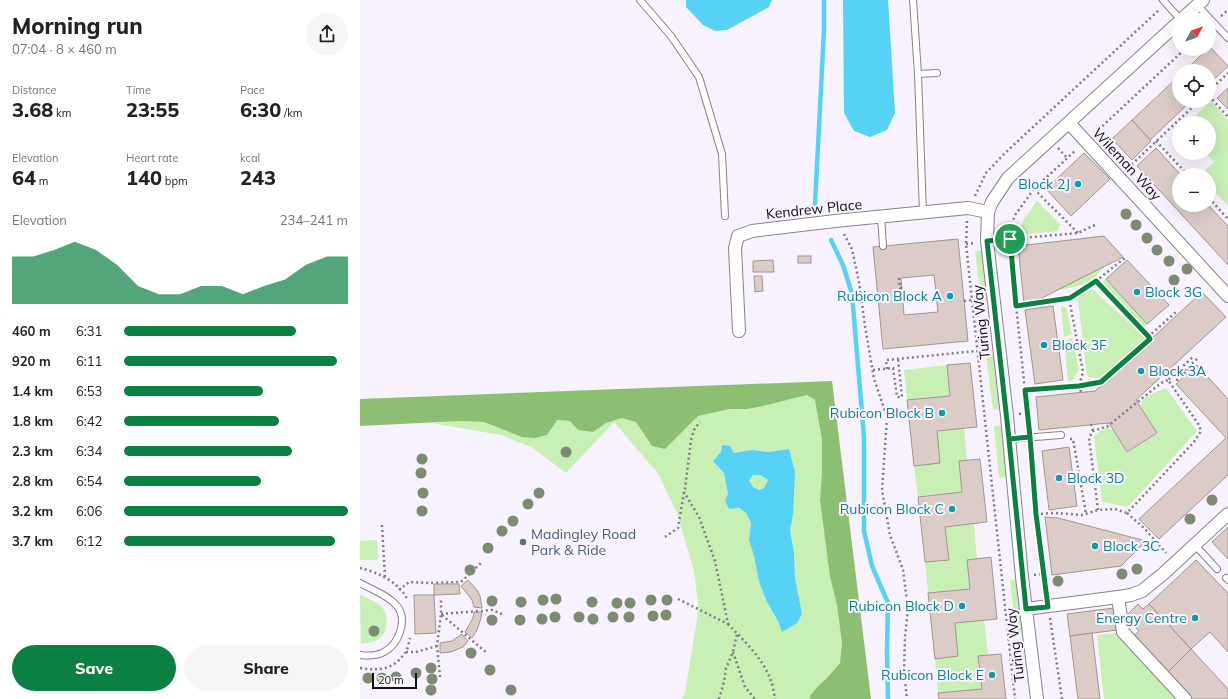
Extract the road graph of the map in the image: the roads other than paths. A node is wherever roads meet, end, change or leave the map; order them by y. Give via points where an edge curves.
1 (640, 0) edge
2 (912, 0) edge
3 (1163, 0) edge
4 (1200, 3) edge
5 (1174, 12) edge
6 (1189, 12) edge
7 (1172, 28) edge
8 (1228, 38) edge
9 (937, 73) dead end
10 (918, 74) junction
11 (1069, 122) junction
12 (988, 212) junction
13 (923, 213) junction
14 (725, 216) dead end
15 (881, 217) junction
16 (883, 246) dead end
17 (1228, 296) edge
18 (739, 331) dead end
19 (1063, 438) road end
20 (1009, 439) junction
21 (1228, 514) edge
22 (1195, 545) junction
23 (1217, 569) dead end
24 (360, 583) edge
25 (1118, 597) junction
26 (1026, 609) junction
27 (360, 655) edge
28 (1037, 699) edge
29 (1185, 699) edge

1 - 14 lane via 671,36 699,78 722,154
2 - 10 lane
3 - 5 lane
4 - 6 street
4 - 8 lane
7 - 11 street, Turing Way
9 - 10 lane
10 - 13 lane
11 - 12 street, Turing Way via 1008,178
11 - 17 street, Wileman Way
12 - 13 street, Kendrew Place via 968,208
12 - 20 street, Turing Way via 987,241
13 - 15 street, Kendrew Place
15 - 16 lane
15 - 18 street, Kendrew Place via 752,231 738,236 735,248
19 - 20 lane
20 - 26 street, Turing Way
21 - 22 street
22 - 23 lane
22 - 25 street via 1142,591
24 - 27 lane via 390,600 398,608 402,620 395,644 384,653
25 - 26 street
25 - 29 street via 1123,632
26 - 28 street, Turing Way

